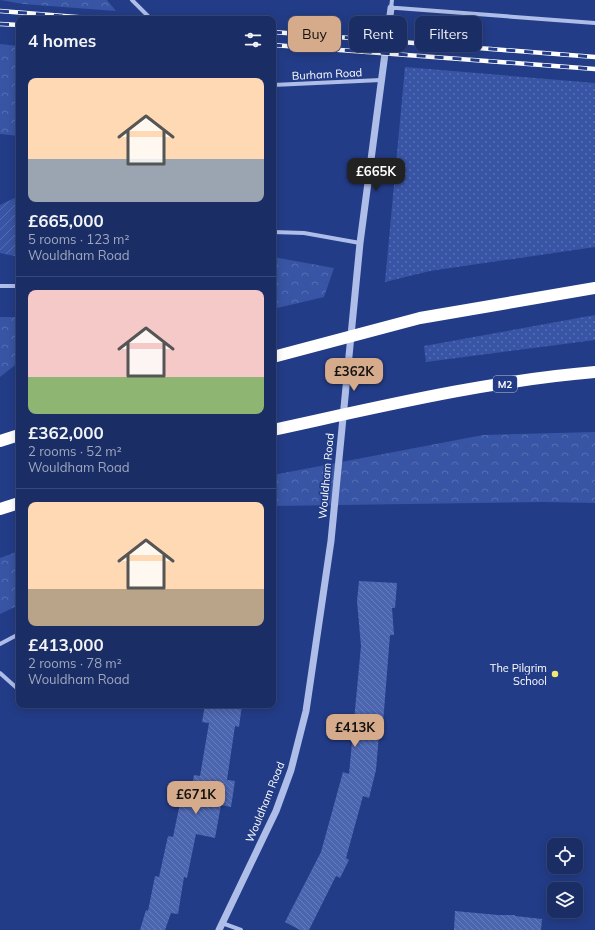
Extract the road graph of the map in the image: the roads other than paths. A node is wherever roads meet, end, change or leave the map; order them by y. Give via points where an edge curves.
1 (132, 0) edge
2 (392, 4) edge
3 (148, 16) edge
4 (595, 23) edge
5 (381, 80) junction
6 (276, 85) edge
7 (276, 232) edge
8 (360, 242) junction
9 (0, 286) edge
10 (16, 286) edge
11 (595, 288) edge
12 (276, 356) edge
13 (595, 372) edge
14 (276, 429) edge
15 (16, 436) edge
16 (0, 441) edge
17 (16, 504) edge
18 (0, 509) edge
19 (16, 636) edge
20 (0, 644) edge
21 (0, 673) edge
22 (16, 687) edge
23 (220, 926) edge
24 (241, 930) edge

1 - 3 street
2 - 4 street
2 - 5 street, Wouldham Road
5 - 6 street, Burham Road
5 - 8 street, Wouldham Road
7 - 8 street via 304,233
8 - 23 street, Wouldham Road via 331,541 306,711 291,770 276,811
9 - 10 street
11 - 12 highway via 420,318
13 - 14 highway, M2 via 416,399
15 - 16 highway
17 - 18 highway
19 - 20 street
21 - 22 street
23 - 24 street

